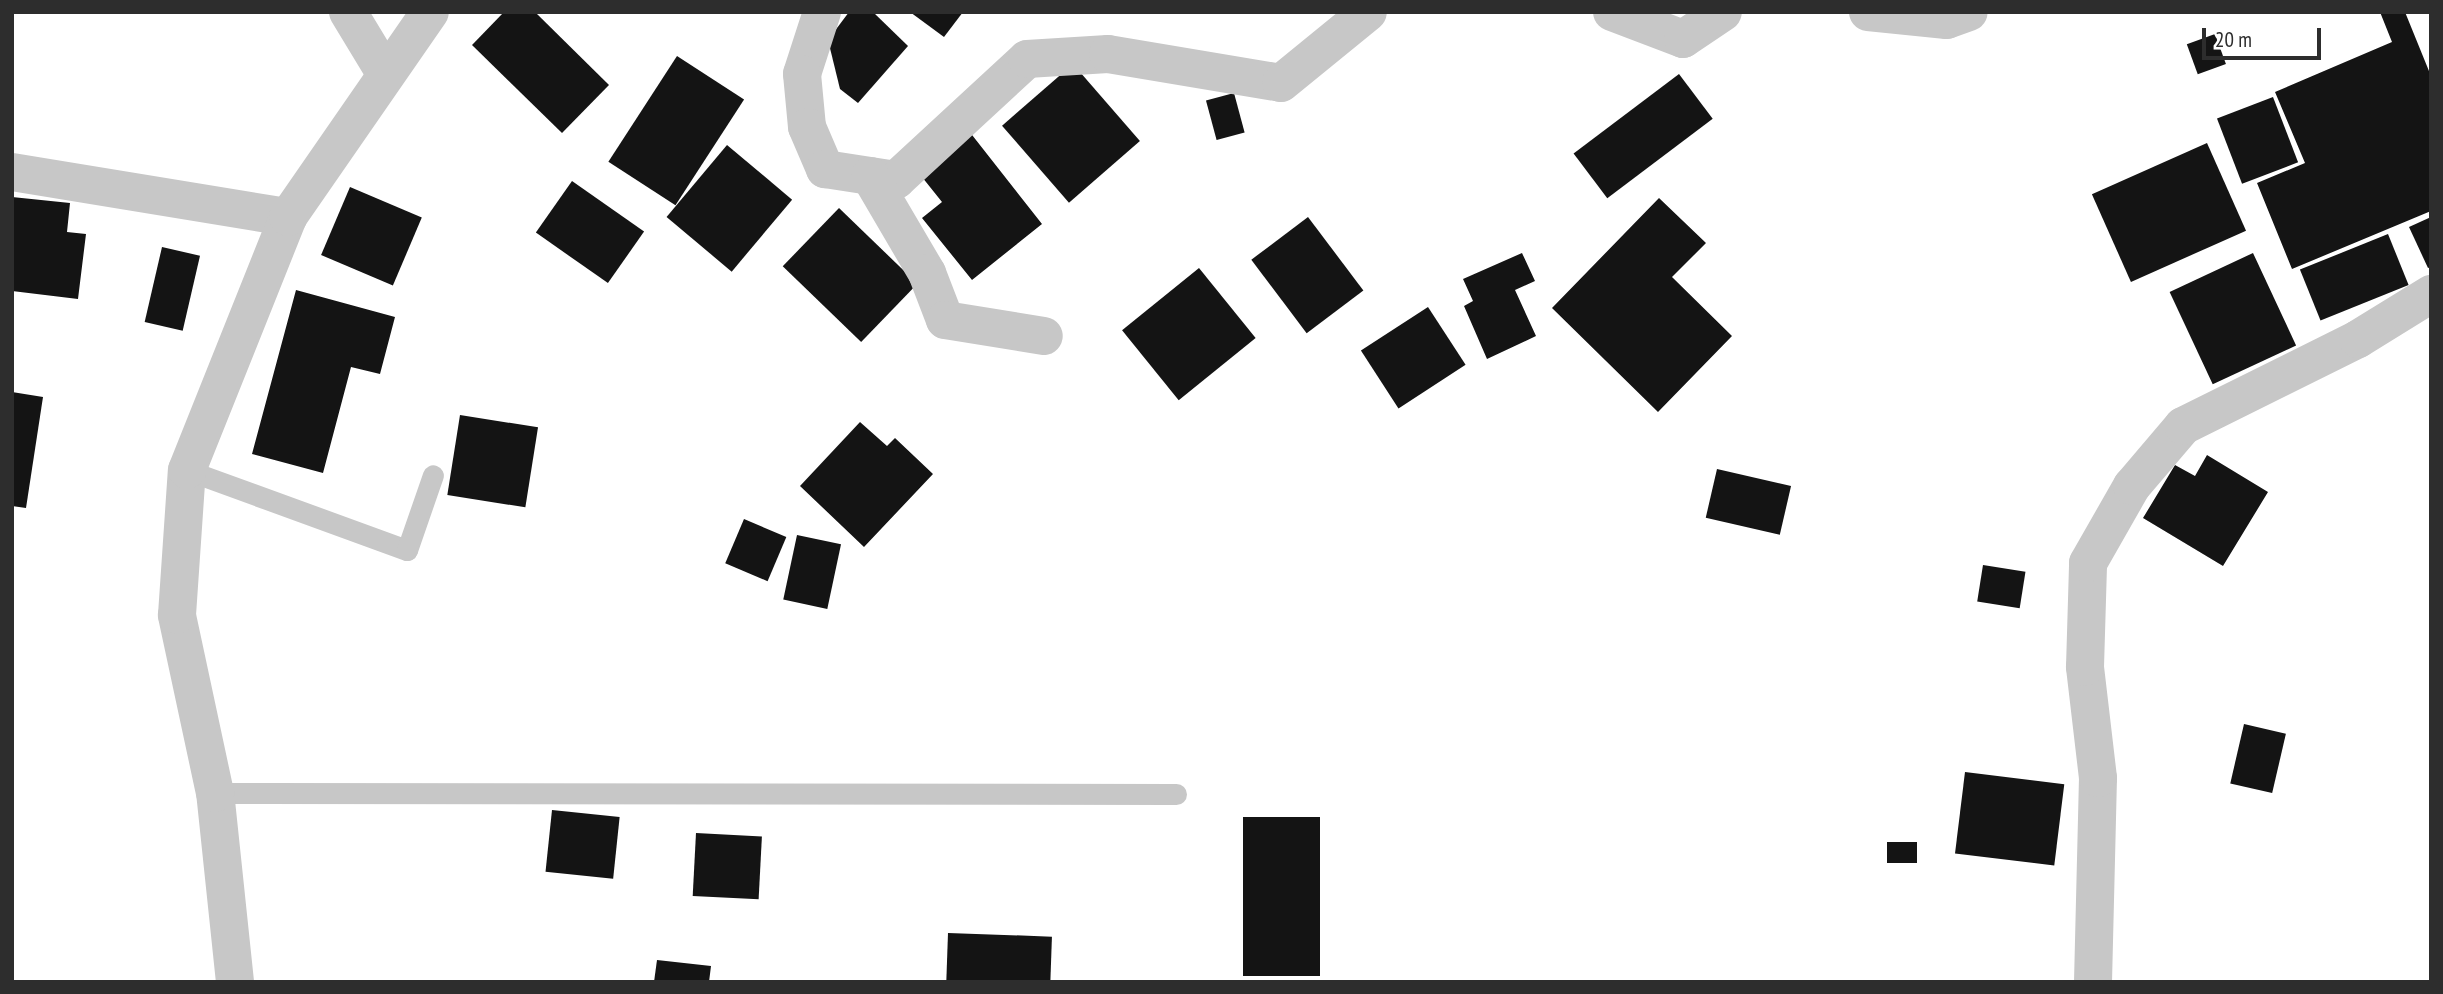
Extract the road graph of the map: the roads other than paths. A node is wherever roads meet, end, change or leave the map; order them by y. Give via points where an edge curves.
1 (348, 12) edge
2 (430, 12) edge
3 (822, 12) edge
4 (1368, 12) edge
5 (1612, 12) edge
6 (1723, 12) edge
7 (1868, 12) edge
8 (1969, 12) edge
9 (385, 72) junction
10 (12, 172) edge
11 (870, 176) junction
12 (288, 217) junction
13 (2431, 294) edge
14 (1044, 336) dead end
15 (187, 470) junction
16 (433, 475) dead end
17 (215, 793) junction
18 (1176, 794) dead end
19 (235, 982) edge
20 (2093, 982) edge

1 - 9 street
2 - 9 street
3 - 11 street via 802,74 807,127 825,169
4 - 11 street via 1281,83 1108,54 1027,59 896,180
5 - 6 street via 1683,38
7 - 8 street via 1947,20
9 - 12 street
10 - 12 street
11 - 14 street via 927,273 944,320
12 - 15 street
13 - 20 street via 2358,339 2183,426 2132,486 2088,563 2085,667 2098,778
15 - 16 lane via 407,550
15 - 17 street via 177,615
17 - 18 lane
17 - 19 street

